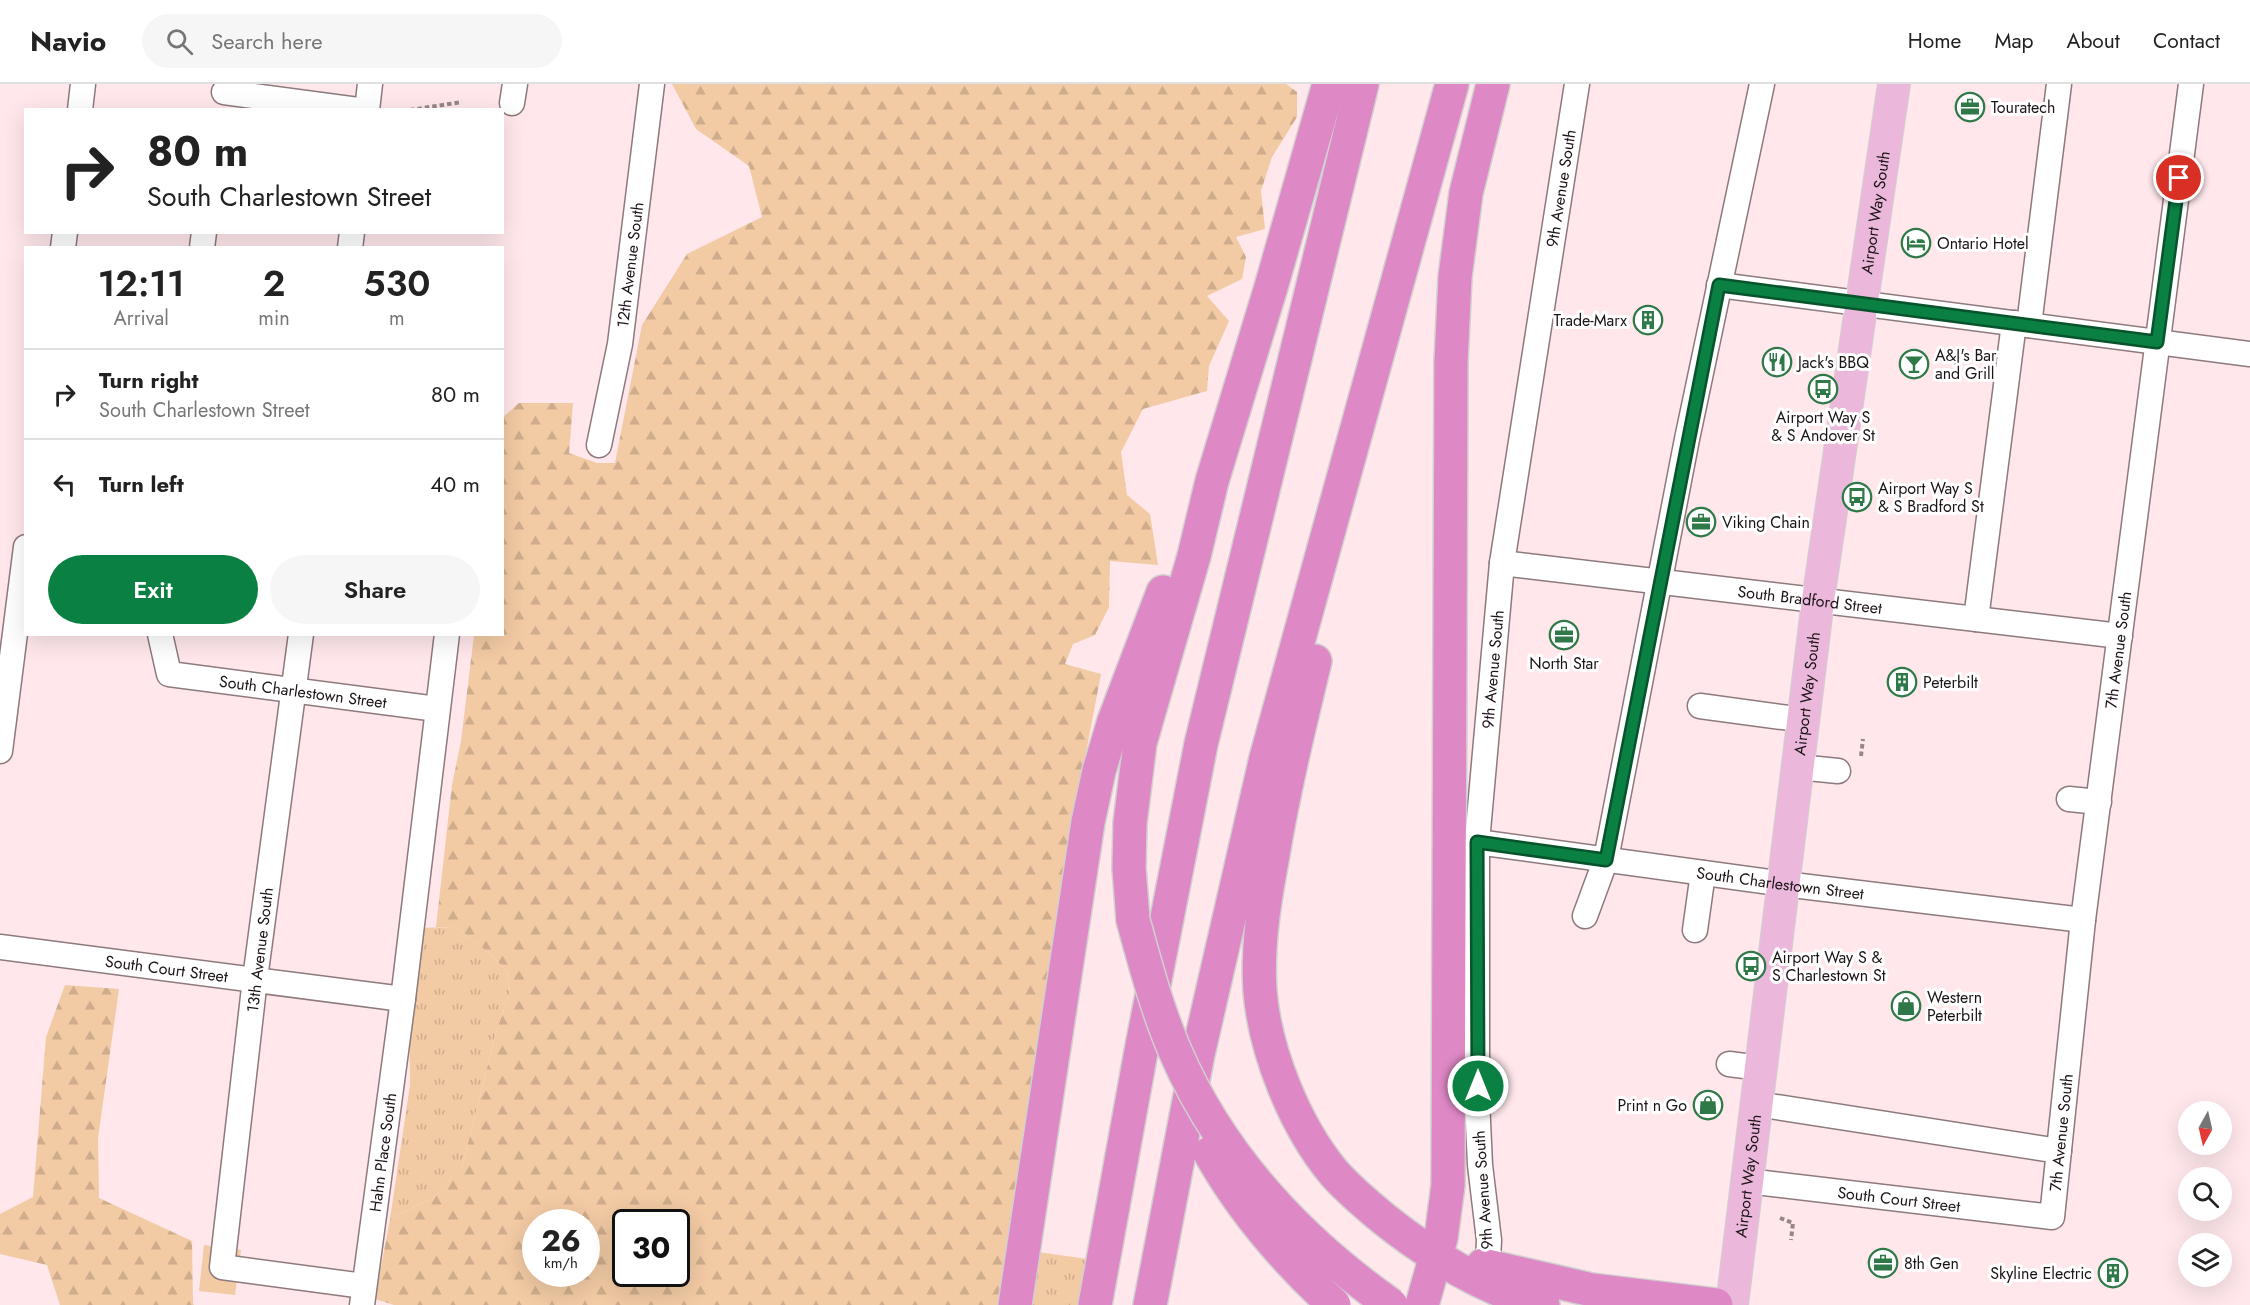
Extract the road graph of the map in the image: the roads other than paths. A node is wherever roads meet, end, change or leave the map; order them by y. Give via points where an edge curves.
1 (83, 84) edge
2 (370, 84) edge
3 (652, 84) edge
4 (1329, 84) edge
5 (1362, 84) edge
6 (1452, 84) edge
7 (1494, 84) edge
8 (1577, 84) edge
9 (1762, 84) edge
10 (1894, 84) edge
11 (2060, 84) edge
12 (2191, 84) edge
13 (223, 95) edge
14 (80, 108) edge
15 (340, 108) edge
16 (367, 108) edge
17 (1719, 285) junction
18 (1862, 304) junction
19 (2021, 324) junction
20 (2157, 342) junction
21 (2250, 354) edge
22 (599, 445) dead end
23 (24, 563) edge
24 (1502, 563) junction
25 (1659, 581) junction
26 (1818, 600) junction
27 (1976, 619) junction
28 (160, 636) edge
29 (301, 636) edge
30 (447, 636) edge
31 (2120, 636) junction
32 (294, 691) junction
33 (1138, 697) junction
34 (1700, 706) dead end
35 (437, 709) junction
36 (1804, 720) junction
37 (0, 751) edge
38 (1278, 761) junction
39 (1798, 767) junction
40 (1839, 771) dead end
41 (2069, 799) dead end
42 (2099, 802) junction
43 (1477, 842) junction
44 (1606, 860) junction
45 (1703, 873) junction
46 (1784, 884) junction
47 (1585, 916) dead end
48 (1133, 920) junction
49 (2083, 920) junction
50 (1695, 930) dead end
51 (0, 947) edge
52 (255, 979) junction
53 (404, 999) junction
54 (1729, 1064) dead end
55 (1761, 1068) junction
56 (1756, 1104) junction
57 (2059, 1151) junction
58 (1747, 1180) junction
59 (2052, 1217) joint
60 (1429, 1250) junction
61 (1488, 1260) dead end
62 (363, 1296) edge
63 (1015, 1305) edge
64 (1095, 1305) edge
65 (1150, 1305) edge
66 (1334, 1305) edge
67 (1391, 1305) edge
68 (1422, 1305) edge
69 (1542, 1305) edge
70 (1716, 1305) edge
71 (1732, 1305) edge

1 - 14 street
2 - 16 street
3 - 22 street, 12th Avenue South via 620,344
4 - 33 highway via 1212,481 1194,556
5 - 64 highway, bridge via 1201,744
6 - 38 highway via 1328,527 1336,578
7 - 68 highway via 1466,193 1455,277 1451,362 1448,1185 1441,1238
8 - 24 street, 9th Avenue South
9 - 17 street
10 - 18 main road, Airport Way South
11 - 19 street
12 - 20 street, 7th Avenue South
13 - 15 street
17 - 18 street
17 - 25 street
18 - 19 street
18 - 26 main road, Airport Way South
19 - 20 street
19 - 27 street
20 - 21 street
20 - 31 street, 7th Avenue South
23 - 37 street
24 - 25 street, South Bradford Street
24 - 43 street, 9th Avenue South
25 - 26 street, South Bradford Street
25 - 44 street
26 - 27 street, South Bradford Street
26 - 36 main road, Airport Way South
27 - 31 street, South Bradford Street
28 - 32 street, South Charlestown Street via 169,674
29 - 32 street, 13th Avenue South
30 - 35 street, Hahn Place South
31 - 42 street, 7th Avenue South
32 - 35 street, South Charlestown Street
32 - 52 street, 13th Avenue South
33 - 48 highway via 1130,823
33 - 63 highway via 1104,752 1086,832
34 - 36 street
35 - 53 street, Hahn Place South
36 - 39 main road, Airport Way South
38 - 60 highway via 1280,811 1260,950 1260,992 1274,1060 1294,1108 1335,1174 1366,1205
38 - 65 highway via 1198,1054
39 - 40 street
39 - 46 main road, Airport Way South
41 - 42 street
42 - 49 street, 7th Avenue South
43 - 44 street, South Charlestown Street
43 - 61 street, 9th Avenue South via 1477,1100
44 - 45 street, South Charlestown Street
44 - 47 street
45 - 46 street, South Charlestown Street
45 - 50 street
46 - 49 street, South Charlestown Street
46 - 55 main road, Airport Way South
48 - 66 highway, bridge via 1152,1025 1184,1105 1225,1180 1250,1215 1294,1267
48 - 67 highway, bridge via 1175,1052 1231,1151 1308,1238
49 - 57 street, 7th Avenue South
51 - 52 street, South Court Street
52 - 53 street, South Court Street
52 - 62 street, 13th Avenue South via 222,1267
53 - 62 street, Hahn Place South
54 - 55 street
55 - 56 main road, Airport Way South
56 - 57 street
56 - 58 main road, Airport Way South
57 - 59 street, 7th Avenue South
58 - 59 street, South Court Street
58 - 71 main road, Airport Way South
60 - 69 highway via 1488,1285
60 - 70 highway via 1592,1290

